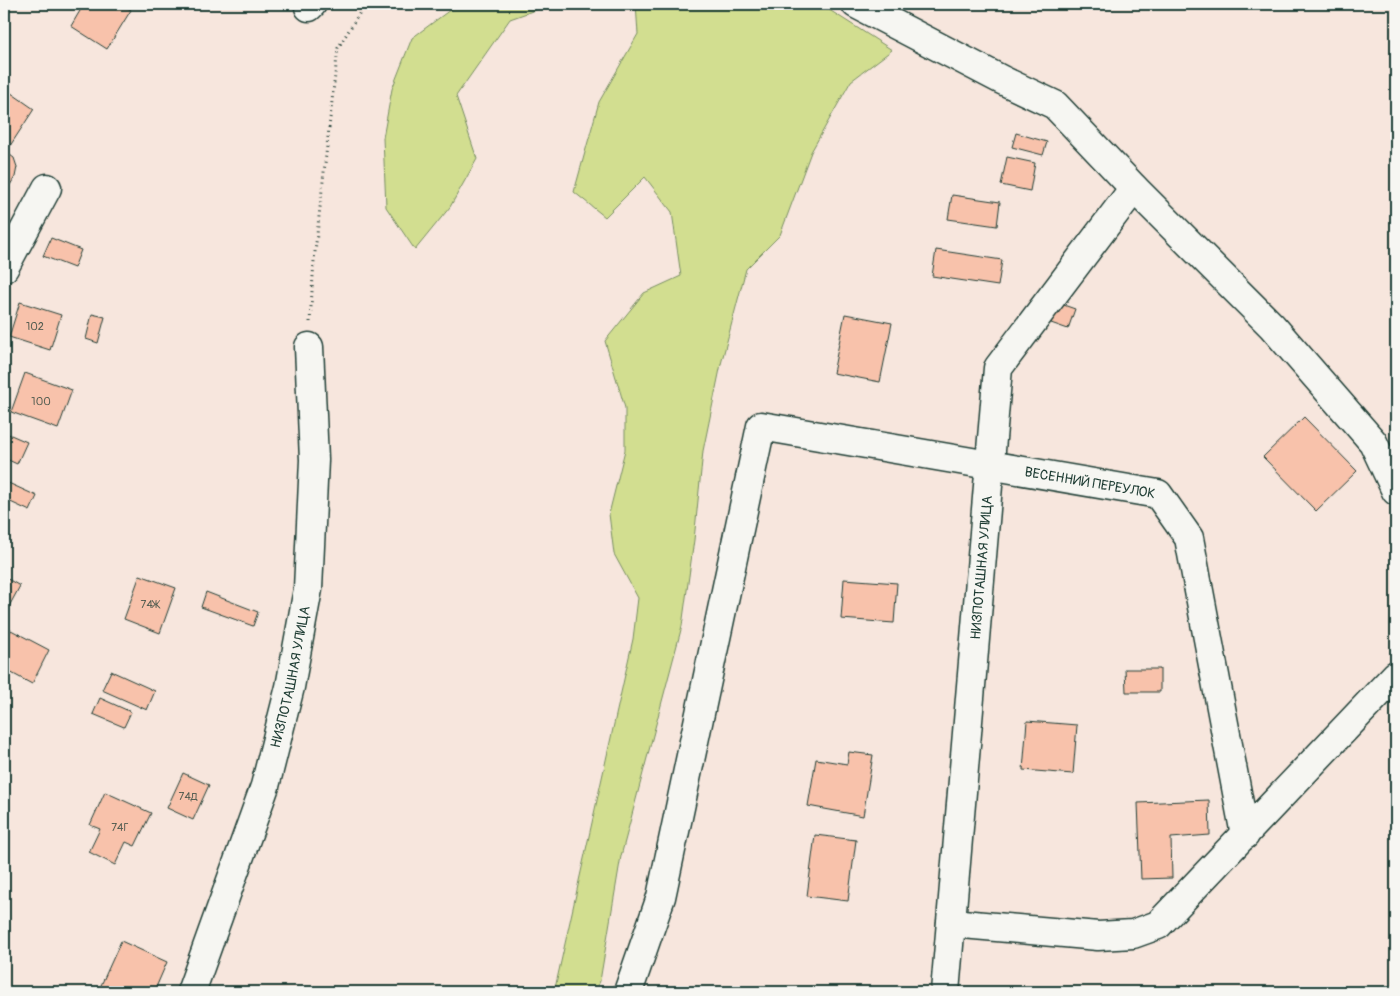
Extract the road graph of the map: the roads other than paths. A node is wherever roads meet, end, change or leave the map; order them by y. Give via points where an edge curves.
1 (856, 4) edge
2 (47, 188) dead end
3 (1134, 188) junction
4 (4, 268) edge
5 (309, 347) road end
6 (990, 464) junction
7 (1396, 491) edge
8 (1396, 675) edge
9 (1245, 835) junction
10 (951, 923) junction
11 (191, 992) edge
12 (628, 992) edge
13 (945, 992) edge

1 - 3 street via 1055,105
2 - 4 street
3 - 6 street, НИЗПОТАШНАЯ УЛИЦА via 998,368
3 - 7 street via 1285,340 1373,442
5 - 11 street, НИЗПОТАШНАЯ УЛИЦА via 314,460 308,589 290,687 265,786
6 - 9 street, ВЕСЕННИЙ ПЕРЕУЛОК via 1158,494 1189,538
6 - 10 street, НИЗПОТАШНАЯ УЛИЦА
6 - 12 street, ВЕСЕННИЙ ПЕРЕУЛОК via 762,426 661,897
8 - 9 street
9 - 10 street via 1158,925 1134,934 1098,936
10 - 13 street, НИЗПОТАШНАЯ УЛИЦА

